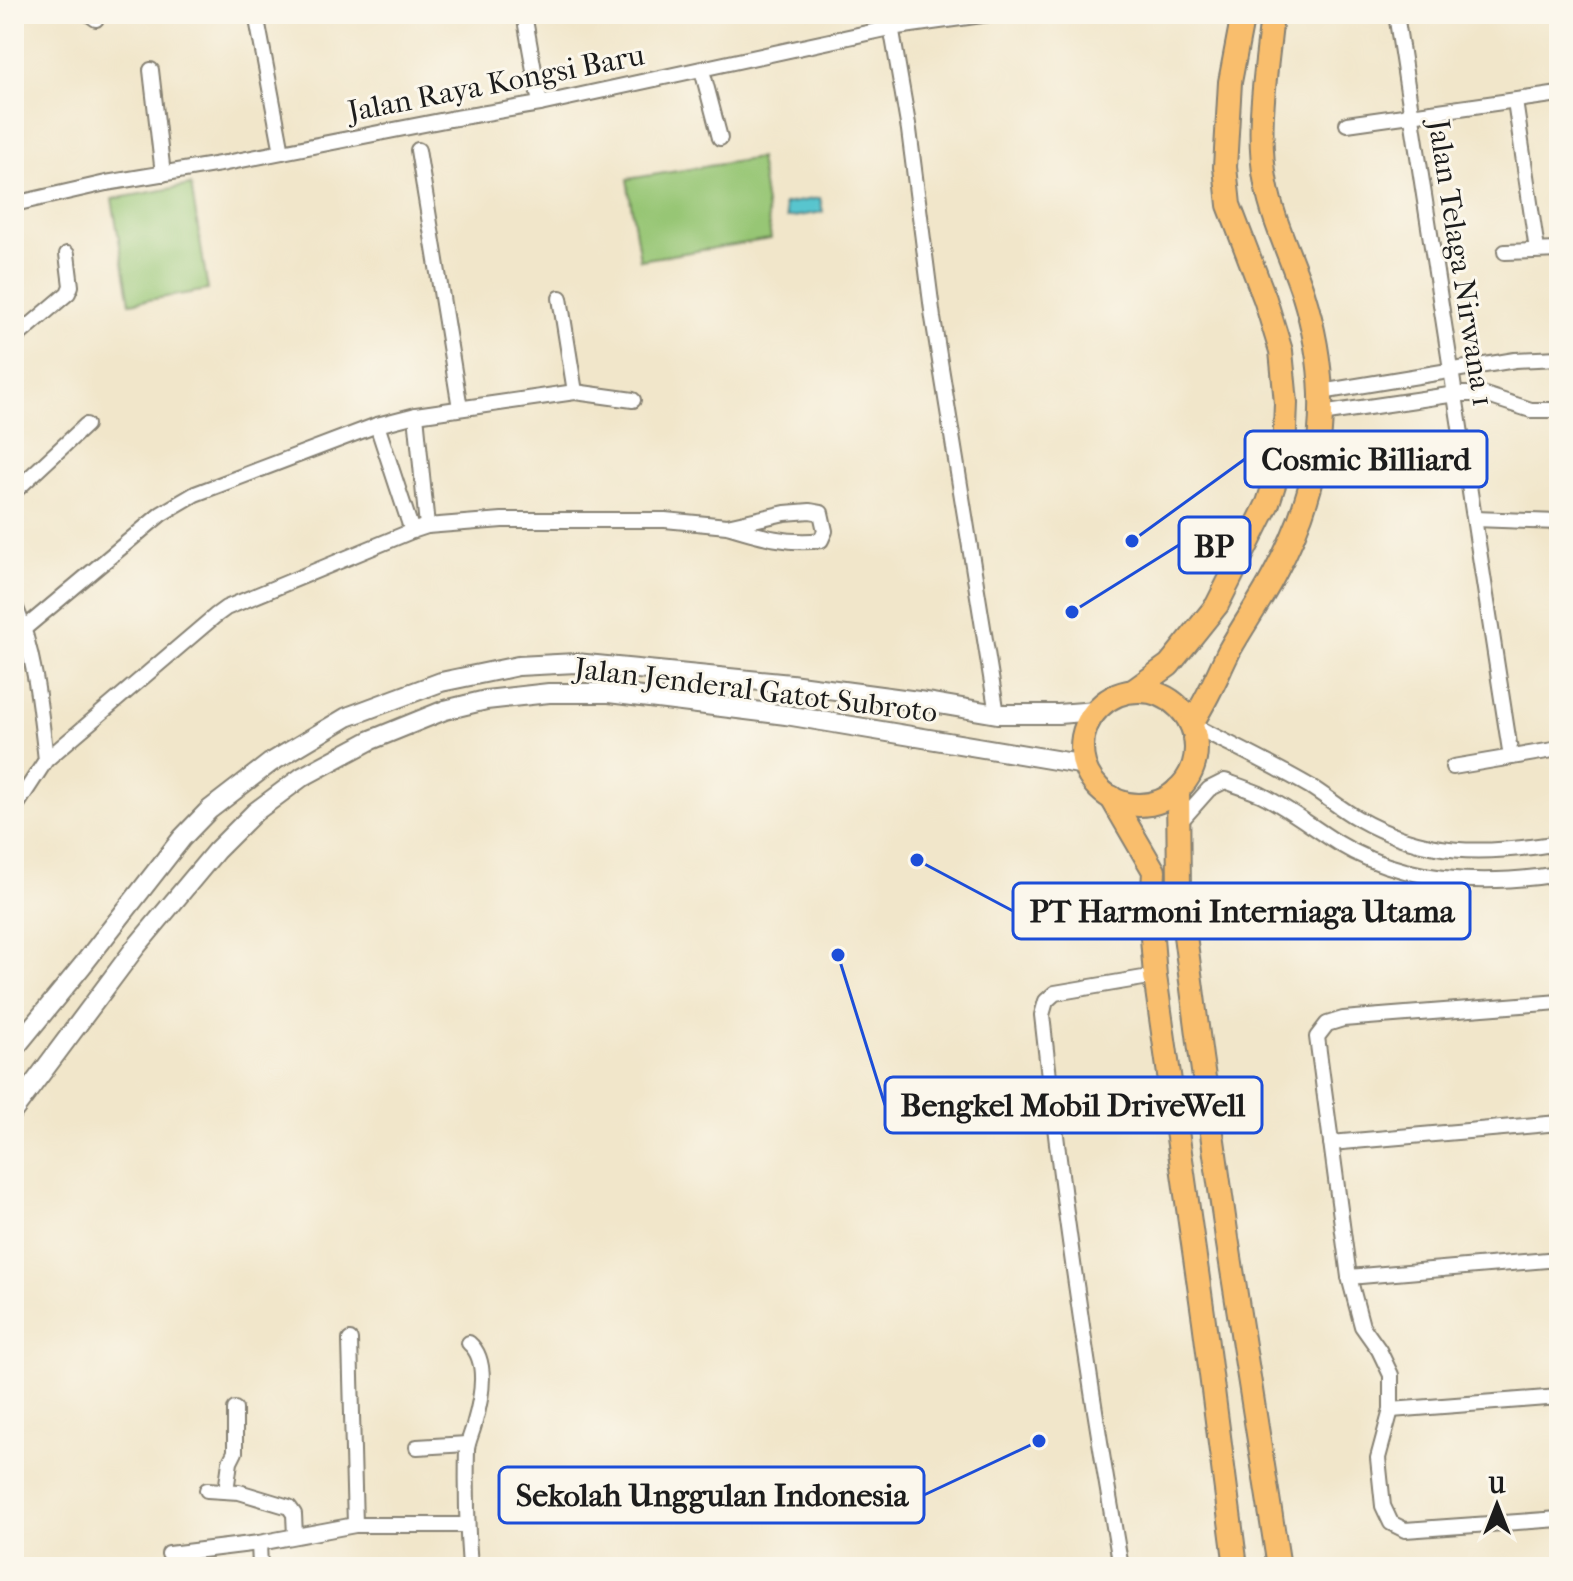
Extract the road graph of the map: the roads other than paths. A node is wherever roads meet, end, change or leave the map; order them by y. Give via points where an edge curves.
1 (256, 14) edge
2 (524, 14) edge
3 (989, 14) edge
4 (1243, 14) edge
5 (1272, 14) edge
6 (1396, 14) edge
7 (889, 21) edge
8 (151, 70) dead end
9 (702, 70) junction
10 (1559, 94) edge
11 (1515, 101) junction
12 (540, 104) junction
13 (1412, 115) junction
14 (1347, 124) dead end
15 (720, 138) dead end
16 (418, 150) dead end
17 (282, 152) junction
18 (163, 174) junction
19 (14, 204) edge
20 (1537, 250) junction
21 (1559, 250) edge
22 (1505, 252) dead end
23 (67, 254) dead end
24 (560, 298) dead end
25 (14, 339) edge
26 (1559, 358) edge
27 (1453, 371) junction
28 (575, 392) junction
29 (1456, 394) junction
30 (633, 400) dead end
31 (1321, 403) junction
32 (460, 408) junction
33 (1559, 410) edge
34 (416, 415) junction
35 (86, 425) dead end
36 (377, 425) junction
37 (14, 492) edge
38 (1475, 519) junction
39 (1559, 522) edge
40 (427, 526) junction
41 (727, 526) junction
42 (412, 531) junction
43 (14, 603) edge
44 (25, 628) junction
45 (791, 684) junction
46 (1133, 691) junction
47 (371, 707) junction
48 (1096, 711) junction
49 (997, 714) junction
50 (786, 715) junction
51 (1191, 724) junction
52 (383, 736) junction
53 (1559, 749) edge
54 (1511, 757) junction
55 (46, 760) junction
56 (1085, 765) junction
57 (1453, 767) dead end
58 (1178, 789) junction
59 (1111, 797) junction
60 (14, 805) edge
61 (1178, 824) junction
62 (1556, 843) edge
63 (1559, 874) edge
64 (1155, 976) junction
65 (1559, 1002) edge
66 (14, 1049) edge
67 (14, 1110) edge
68 (1559, 1123) edge
69 (1331, 1143) junction
70 (1218, 1177) junction
71 (1185, 1183) junction
72 (1559, 1259) edge
73 (1349, 1277) junction
74 (350, 1340) dead end
75 (469, 1343) dead end
76 (1559, 1397) edge
77 (235, 1409) dead end
78 (1391, 1410) junction
79 (467, 1444) junction
80 (417, 1447) dead end
81 (207, 1490) dead end
82 (226, 1491) junction
83 (1559, 1519) edge
84 (355, 1525) junction
85 (467, 1525) junction
86 (295, 1536) junction
87 (259, 1543) junction
88 (169, 1554) dead end
89 (260, 1567) edge
90 (470, 1567) edge
91 (1121, 1567) edge
92 (1236, 1567) edge
93 (1279, 1567) edge

1 - 17 street
2 - 12 street
3 - 7 street, Jalan Raya Kongsi Baru
4 - 46 main road via 1230,82 1225,167 1229,205 1281,351 1284,454 1268,503 1217,605 1169,665
5 - 31 main road via 1261,151 1266,186 1303,295
6 - 13 street, Jalan Telaga Nirwana 1
7 - 9 street, Jalan Raya Kongsi Baru
7 - 49 street
8 - 18 street
9 - 12 street, Jalan Raya Kongsi Baru
9 - 15 street
10 - 11 street
11 - 13 street
11 - 20 street
12 - 17 street, Jalan Raya Kongsi Baru
13 - 14 street
13 - 27 street, Jalan Telaga Nirwana 1
16 - 32 street
17 - 18 street, Jalan Raya Kongsi Baru
18 - 19 street, Jalan Raya Kongsi Baru
20 - 21 street
20 - 22 street
23 - 25 street via 68,293
24 - 28 street
26 - 27 street
27 - 29 street, Jalan Telaga Nirwana 1
27 - 31 street via 1407,378
28 - 30 street
28 - 32 street
29 - 31 street
29 - 33 street via 1482,394 1531,410
29 - 38 street, Jalan Telaga Nirwana 1
31 - 51 main road via 1314,469 1291,543
32 - 34 street
34 - 36 street
34 - 40 street
35 - 37 street
36 - 42 street
36 - 44 street via 178,503
38 - 39 street
38 - 54 street, Jalan Telaga Nirwana 1
40 - 41 street via 502,520 665,520
40 - 42 street
41 - 41 street via 768,539 809,542 821,540 825,531 821,513 810,511
42 - 55 street via 226,608
43 - 44 street
44 - 55 street
45 - 47 street, Jalan Jenderal Gatot Subroto via 576,663 518,666 441,682
45 - 49 street, Jalan Jenderal Gatot Subroto
45 - 50 street
46 - 48 main road via 1106,701
46 - 51 main road via 1161,695
47 - 52 street
47 - 66 street, Jalan Jenderal Gatot Subroto via 270,763 209,810
48 - 49 street, Jalan Jenderal Gatot Subroto
48 - 56 main road via 1083,736
50 - 52 street, Jalan Jenderal Gatot Subroto via 609,693 549,693 445,710
50 - 56 street, Jalan Jenderal Gatot Subroto
51 - 58 main road via 1194,766
51 - 62 street via 1392,836 1431,848 1474,851
52 - 67 street, Jalan Jenderal Gatot Subroto via 302,777 255,812 216,851 135,948
53 - 54 street
54 - 57 street
55 - 60 street
56 - 59 main road
58 - 59 main road via 1153,803
58 - 61 main road
59 - 64 main road via 1154,871
61 - 63 street via 1209,789 1225,781 1259,794 1380,865 1476,882
61 - 70 main road via 1179,890
62 - 63 street
64 - 71 main road
64 - 91 street via 1055,993 1042,1015 1077,1298
65 - 69 street via 1327,1024 1317,1037
68 - 69 street
69 - 73 street
70 - 71 main road
70 - 93 main road
71 - 92 main road
72 - 73 street
73 - 78 street via 1362,1326 1391,1375
74 - 84 street
75 - 79 street via 480,1357 481,1390
76 - 78 street
77 - 82 street via 235,1452
78 - 83 street via 1378,1458 1383,1506 1391,1523 1405,1530
79 - 80 street
79 - 85 street
81 - 82 street
82 - 86 street via 292,1508
84 - 85 street
84 - 86 street
85 - 90 street
86 - 87 street
87 - 88 street
87 - 89 street

